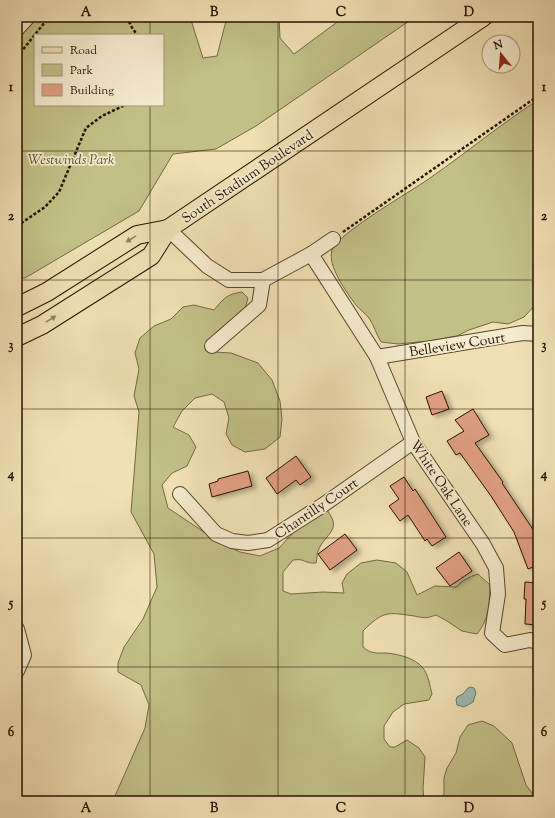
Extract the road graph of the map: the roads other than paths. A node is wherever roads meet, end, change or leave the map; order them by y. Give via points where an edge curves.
1 (28, 17) edge
2 (483, 17) edge
3 (17, 29) edge
4 (168, 229) junction
5 (333, 238) road end
6 (311, 254) junction
7 (263, 280) junction
8 (17, 308) edge
9 (538, 334) edge
10 (17, 337) edge
11 (212, 346) dead end
12 (377, 357) junction
13 (413, 442) junction
14 (180, 494) dead end
15 (17, 629) edge
16 (538, 642) edge
17 (17, 671) edge

1 - 3 street
2 - 4 main road, South Stadium Boulevard
4 - 7 street via 207,266 229,280
4 -> 8 main road via 137,235
10 -> 4 main road, South Stadium Boulevard via 42,325 151,256
5 - 6 street
6 - 7 street
6 - 12 street, White Oak Lane
7 - 11 street via 258,305
9 - 12 street, Belleview Court via 522,333
12 - 13 street, White Oak Lane
13 - 14 street, Chantilly Court via 268,540 248,543 232,541 216,534
13 - 16 street, White Oak Lane via 483,544 496,568 498,594 492,633 505,645 530,640
15 - 17 street via 24,655

